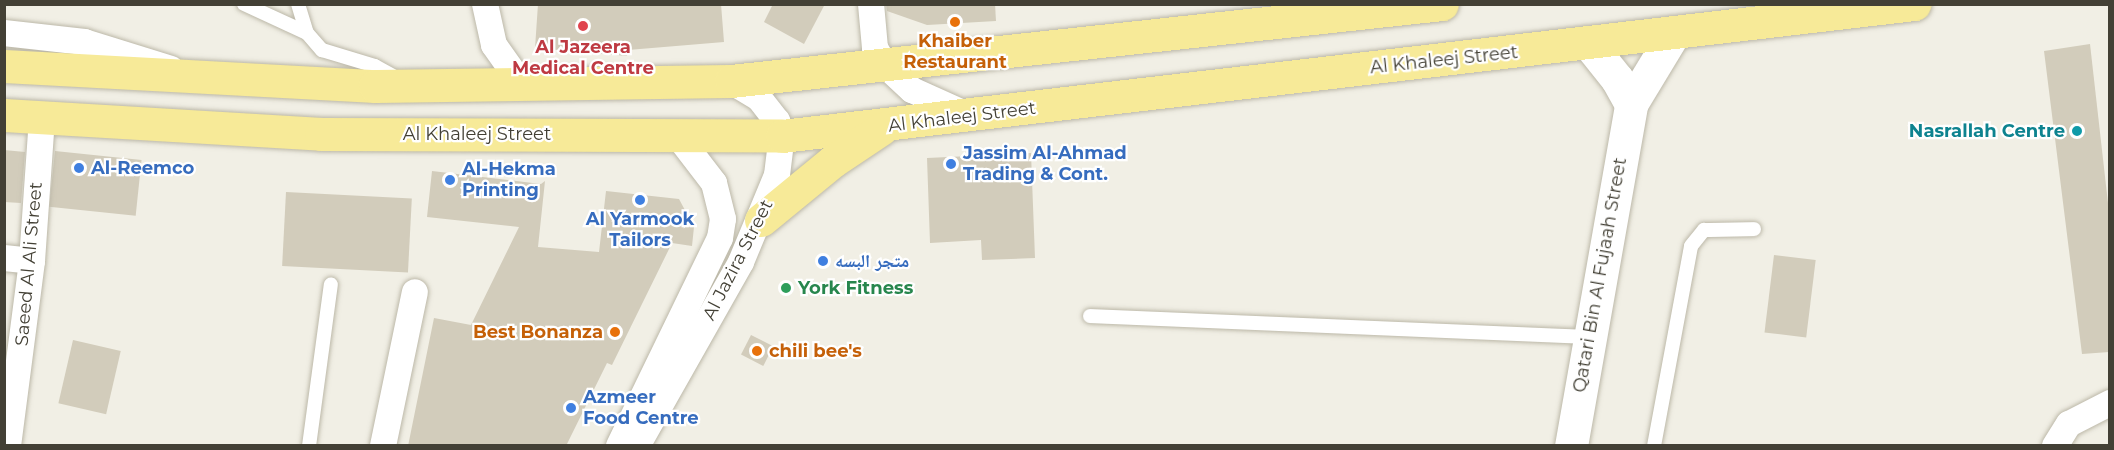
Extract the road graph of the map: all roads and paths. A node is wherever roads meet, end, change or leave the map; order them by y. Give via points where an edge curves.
1 (244, 4) edge
2 (298, 4) edge
3 (485, 4) edge
4 (872, 4) edge
5 (1442, 4) edge
6 (1914, 4) edge
7 (1367, 9) edge
8 (1258, 14) edge
9 (4, 33) edge
10 (307, 33) junction
11 (1674, 33) junction
12 (1589, 44) junction
13 (885, 65) junction
14 (4, 66) edge
15 (193, 78) junction
16 (731, 81) junction
17 (523, 86) junction
18 (408, 87) junction
19 (1631, 104) junction
20 (4, 115) edge
21 (970, 116) junction
22 (42, 117) junction
23 (885, 126) junction
24 (677, 135) junction
25 (782, 136) junction
26 (761, 220) junction
27 (1754, 229) dead end
28 (4, 258) edge
29 (32, 261) junction
30 (331, 284) dead end
31 (415, 292) dead end
32 (1090, 316) dead end
33 (1588, 337) junction
34 (2109, 403) edge
35 (8, 446) edge
36 (309, 446) edge
37 (383, 446) edge
38 (619, 446) edge
39 (637, 446) edge
40 (1571, 446) edge
41 (1654, 446) edge
42 (2055, 446) edge

1 - 10 lane
2 - 10 lane
3 - 17 street via 494,45
4 - 13 street via 875,48
5 - 7 main road
6 - 11 main road, Al Khaleej Street
7 - 8 main road
8 - 13 main road
9 - 15 street via 103,47
10 - 18 lane via 322,50 375,66
11 - 12 main road, Al Khaleej Street
11 - 19 street, Qatari Bin Al Fujaah Street
12 - 19 street
12 - 21 main road, Al Khaleej Street
13 - 16 main road
13 - 21 street via 912,90
14 - 15 main road
15 - 18 main road
16 - 17 main road
16 - 25 street via 768,107
17 - 18 main road
19 - 33 street, Qatari Bin Al Fujaah Street
20 - 22 main road, Al Khaleej Street
21 - 23 main road, Al Khaleej Street
22 - 24 main road, Al Khaleej Street via 321,134
22 - 29 street, Saeed Al Ali Street
23 - 25 main road, Al Khaleej Street
23 - 26 main road via 833,160
24 - 25 main road, Al Khaleej Street
24 - 38 street, Al Jazira Street via 714,183 723,219 720,238
25 - 26 street, Al Jazira Street via 777,175
26 - 39 street, Al Jazira Street
27 - 41 lane via 1704,230 1691,246
28 - 29 street
29 - 35 street, Saeed Al Ali Street
30 - 36 lane
31 - 37 street
32 - 33 lane
33 - 40 street, Qatari Bin Al Fujaah Street
34 - 42 street via 2069,424

